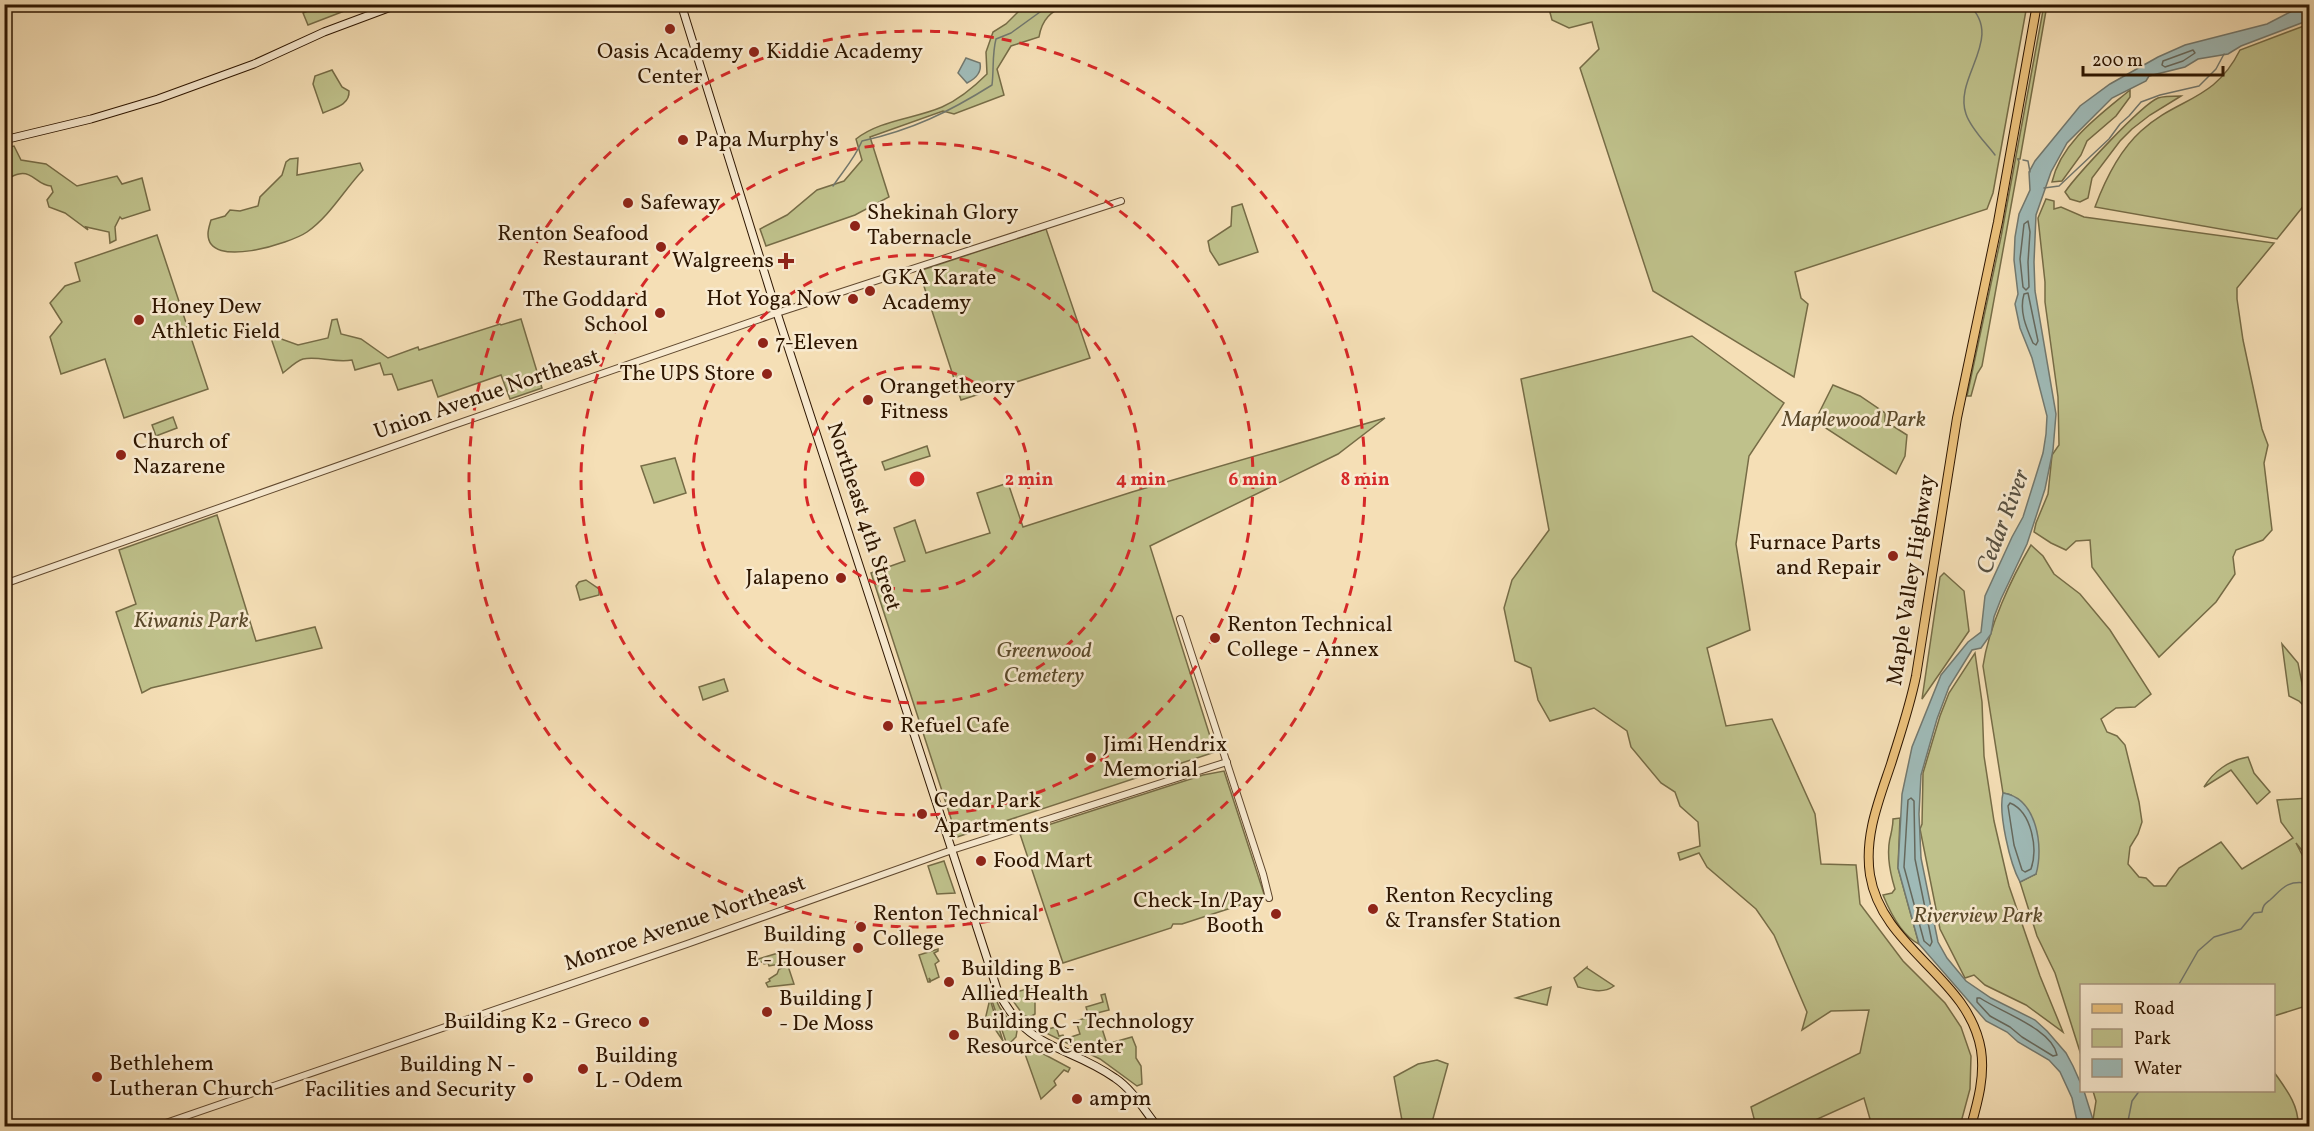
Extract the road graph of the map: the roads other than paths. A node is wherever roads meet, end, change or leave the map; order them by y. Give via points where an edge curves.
1 (399, 4) edge
2 (681, 4) edge
3 (2037, 4) edge
4 (4, 141) edge
5 (1121, 201) dead end
6 (777, 313) junction
7 (4, 584) edge
8 (1180, 619) dead end
9 (1227, 762) junction
10 (952, 850) junction
11 (1269, 898) dead end
12 (157, 1126) edge
13 (1157, 1126) edge
14 (1971, 1126) edge

1 - 4 main road via 324,32 246,68 158,99
2 - 6 main road, Northeast 4th Street
3 - 14 main road, Maple Valley Highway via 1998,222 1957,418 1916,676 1869,839 1873,886 1887,920 1957,998 1977,1035 1982,1072
5 - 6 street, Union Avenue Northeast
6 - 7 street, Union Avenue Northeast
6 - 10 main road, Northeast 4th Street
8 - 9 street
9 - 10 street, Monroe Avenue Northeast
9 - 11 street
10 - 12 street, Monroe Avenue Northeast
10 - 13 main road, Northeast 4th Street via 997,989 1012,1015 1047,1045 1116,1079

